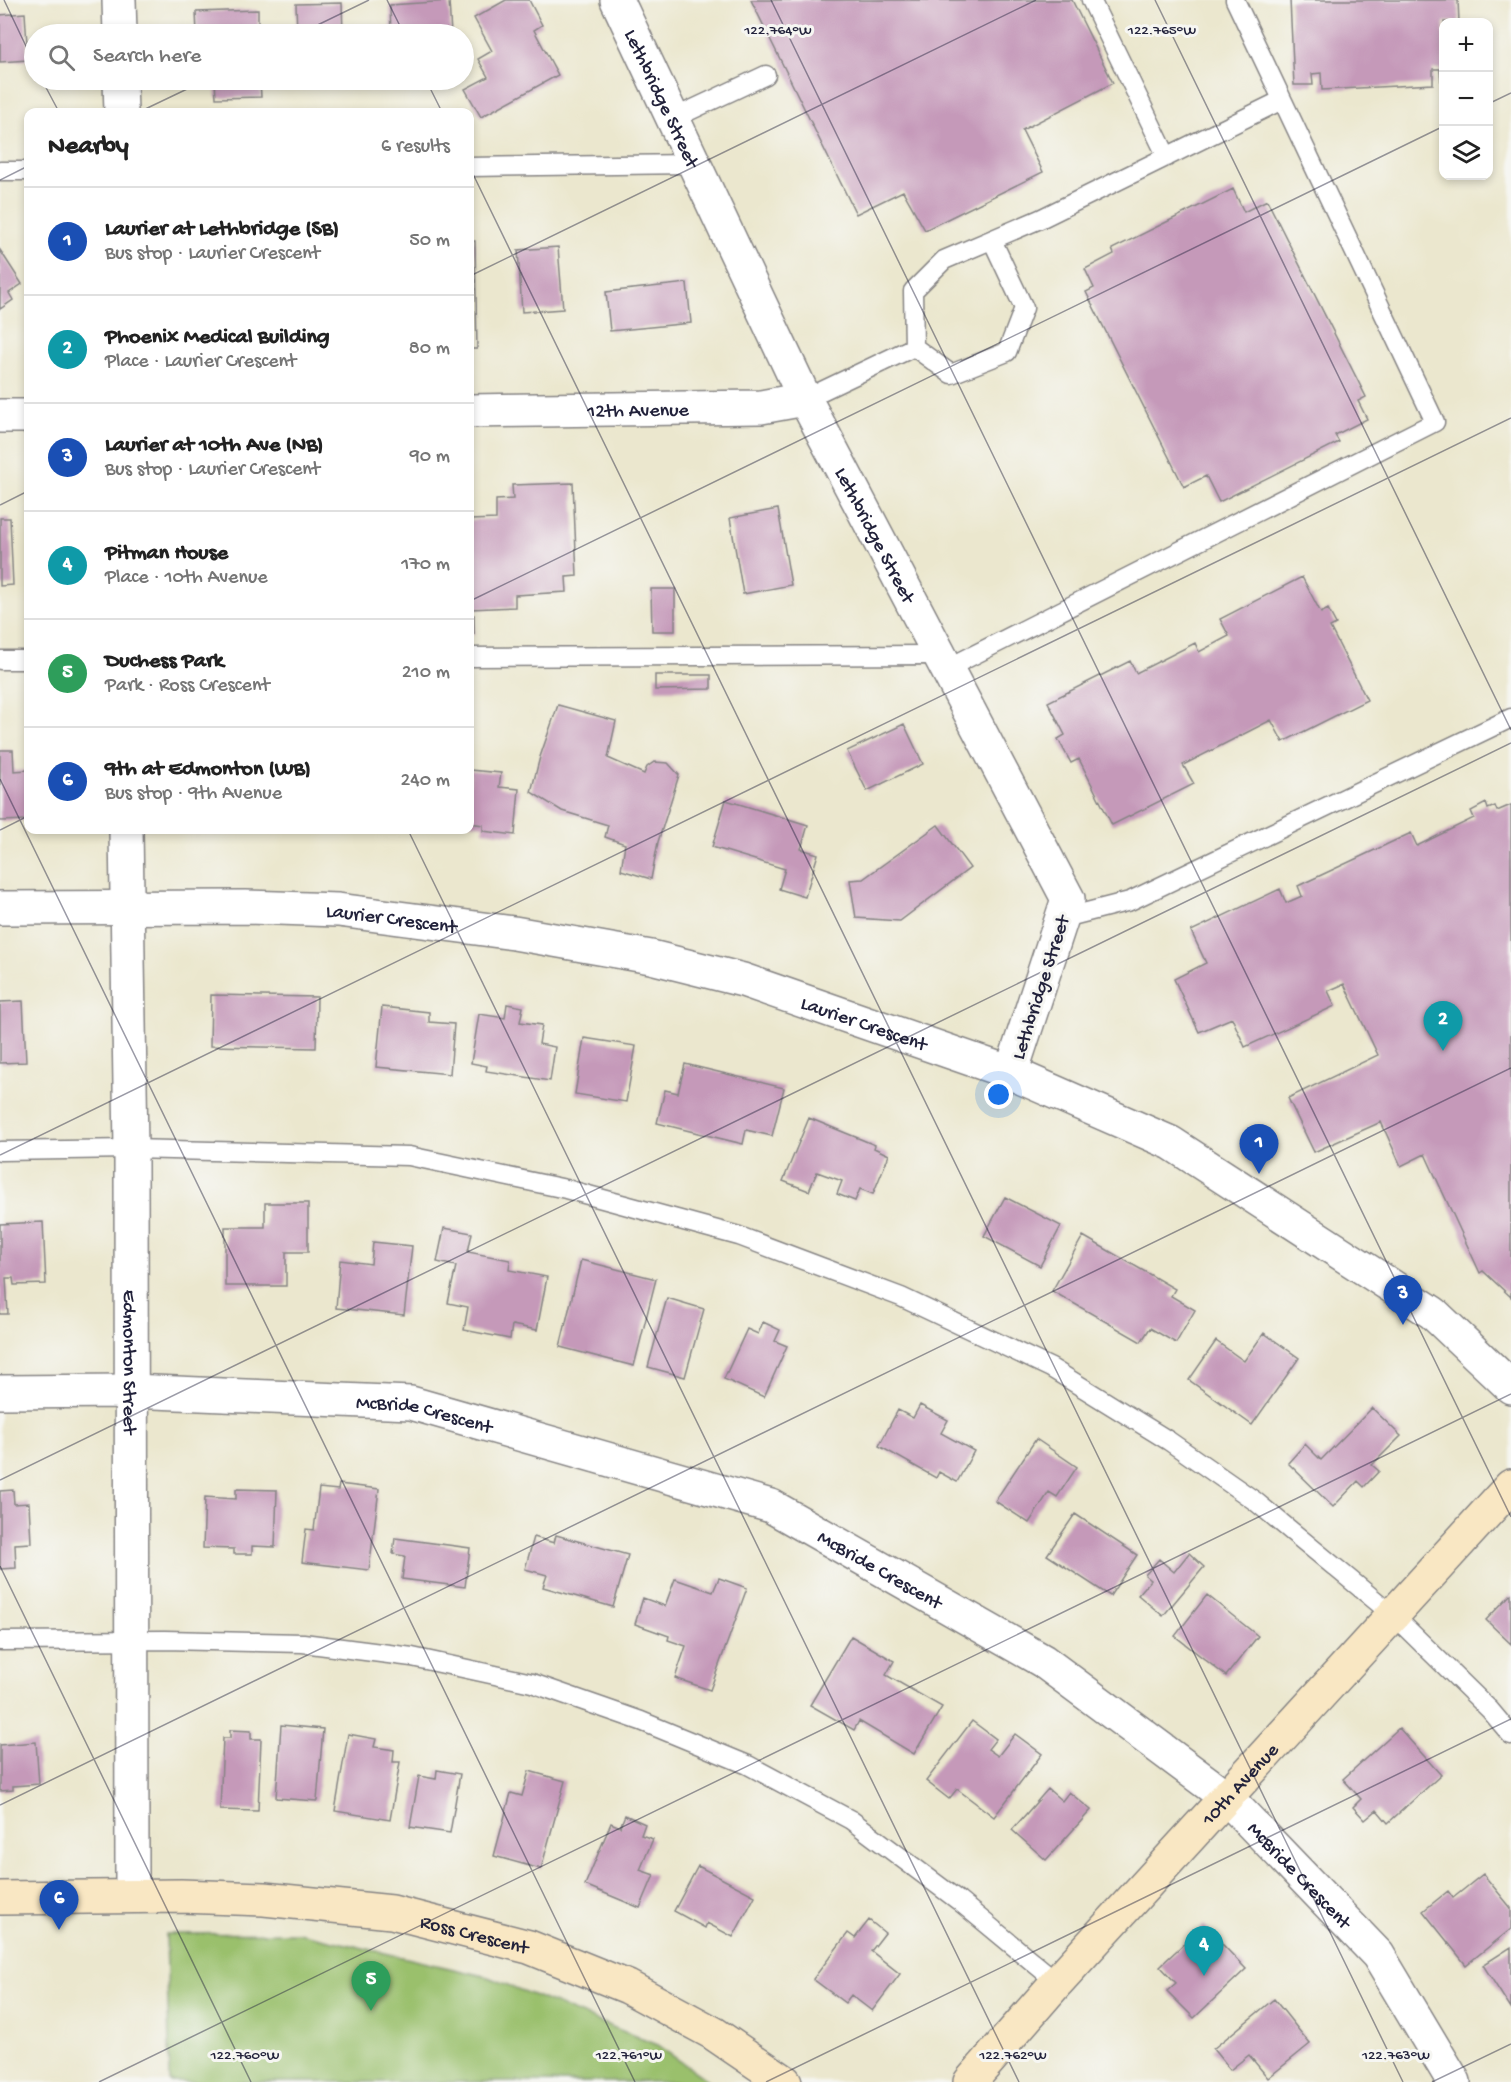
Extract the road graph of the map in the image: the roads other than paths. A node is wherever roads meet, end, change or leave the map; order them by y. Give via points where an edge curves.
1 (119, 0) edge
2 (617, 0) edge
3 (1090, 0) edge
4 (1235, 0) edge
5 (120, 24) edge
6 (766, 75) dead end
7 (120, 90) edge
8 (1282, 100) junction
9 (121, 108) edge
10 (672, 119) junction
11 (1167, 157) junction
12 (693, 164) junction
13 (474, 167) edge
14 (0, 171) edge
15 (24, 171) edge
16 (992, 240) junction
17 (914, 347) junction
18 (805, 399) junction
19 (474, 411) edge
20 (0, 416) edge
21 (24, 416) edge
22 (474, 657) edge
23 (0, 660) edge
24 (24, 660) edge
25 (942, 662) junction
26 (1511, 718) edge
27 (126, 834) edge
28 (126, 907) junction
29 (0, 908) edge
30 (1060, 919) junction
31 (1011, 1073) junction
32 (131, 1149) junction
33 (0, 1151) edge
34 (1511, 1387) edge
35 (131, 1391) junction
36 (0, 1392) edge
37 (1511, 1486) edge
38 (1394, 1615) junction
39 (131, 1640) junction
40 (0, 1641) edge
41 (1511, 1736) edge
42 (1226, 1797) junction
43 (132, 1896) junction
44 (0, 1898) edge
45 (1057, 1982) junction
46 (785, 2082) edge
47 (970, 2082) edge
48 (1454, 2082) edge

1 - 5 street
2 - 10 street, Lethbridge Street
3 - 11 lane
4 - 8 lane
6 - 10 lane
7 - 9 street
8 - 11 lane
8 - 25 lane via 1435,422
10 - 12 street, Lethbridge Street
11 - 16 lane
12 - 13 lane
12 - 18 street, Lethbridge Street
14 - 15 lane
16 - 17 lane via 944,260 913,291
16 - 17 lane via 1024,308 1006,352 951,374
17 - 18 lane
18 - 19 street, 12th Avenue via 761,407
18 - 25 street, Lethbridge Street
20 - 21 street
22 - 25 lane
23 - 24 lane
25 - 30 street, Lethbridge Street via 1068,899
26 - 30 lane via 1130,901
27 - 28 street, Edmonton Street
28 - 29 street, Laurier Crescent
28 - 31 street, Laurier Crescent via 338,910 514,933 651,957 743,980
28 - 32 street, Edmonton Street
30 - 31 street, Lethbridge Street
31 - 34 street, Laurier Crescent via 1171,1143 1433,1313
32 - 33 lane
32 - 35 street, Edmonton Street
32 - 38 lane via 409,1156 566,1189 739,1236 901,1296 1051,1368 1169,1441 1255,1501
35 - 36 street
35 - 39 street, Edmonton Street
35 - 42 street, McBride Crescent via 411,1403 771,1506 1043,1661
37 - 38 street, 10th Avenue
38 - 41 lane
38 - 42 street, 10th Avenue
39 - 40 lane
39 - 43 street, Edmonton Street
39 - 45 lane via 303,1643 412,1657 532,1683 641,1721 748,1765 851,1820 959,1901
42 - 45 street, 10th Avenue
42 - 48 street, McBride Crescent via 1378,1955
43 - 44 street, Ross Crescent
43 - 46 street, Ross Crescent via 264,1899 392,1912 529,1947 628,1987 713,2033
45 - 47 street, 10th Avenue

